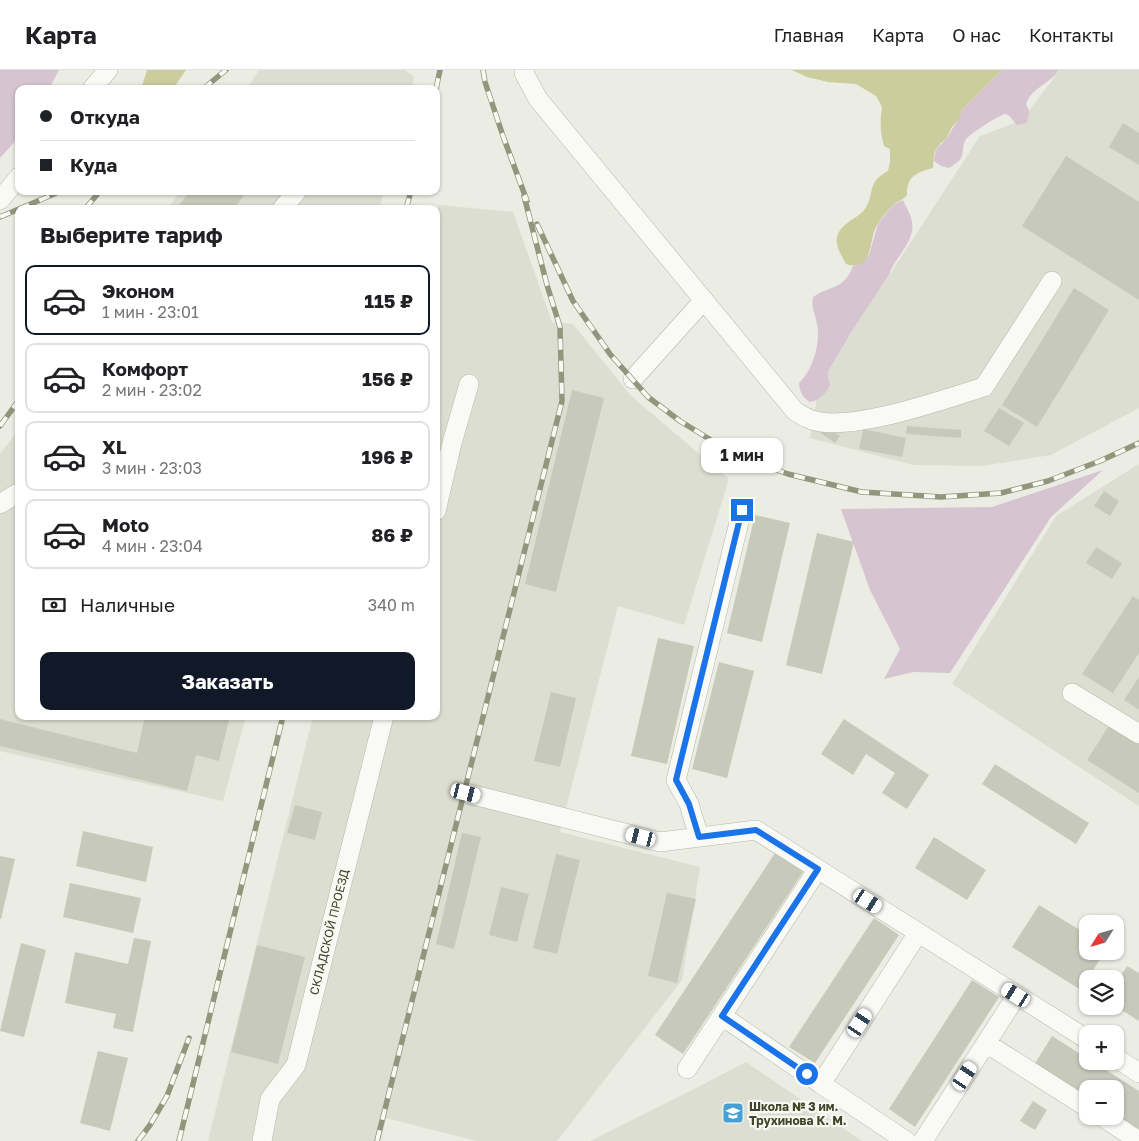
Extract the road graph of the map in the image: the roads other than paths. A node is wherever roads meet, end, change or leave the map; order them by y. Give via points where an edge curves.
1 (108, 70) edge
2 (524, 70) edge
3 (95, 85) edge
4 (15, 182) edge
5 (294, 195) edge
6 (0, 200) edge
7 (285, 205) edge
8 (1052, 281) dead end
9 (704, 300) junction
10 (633, 379) dead end
11 (470, 384) dead end
12 (15, 495) edge
13 (440, 495) edge
14 (0, 504) edge
15 (742, 510) dead end
16 (1072, 693) dead end
17 (383, 720) edge
18 (1139, 734) edge
19 (466, 793) dead end
20 (699, 837) junction
21 (818, 869) junction
22 (918, 933) junction
23 (1016, 995) junction
24 (722, 1016) junction
25 (1079, 1034) edge
26 (986, 1043) junction
27 (1124, 1063) edge
28 (687, 1069) dead end
29 (1139, 1072) edge
30 (821, 1084) junction
31 (1079, 1102) edge
32 (1115, 1125) edge
33 (262, 1141) edge
34 (906, 1141) edge
35 (923, 1141) edge
36 (1139, 1141) edge

1 - 3 street
2 - 9 street via 538,99
4 - 6 street
5 - 7 street
8 - 9 street via 984,387 913,408 843,423 813,420 795,411
9 - 10 street
11 - 13 street
12 - 14 street
15 - 20 street via 676,780 689,804
16 - 18 street
17 - 33 street, СКЛАДСКОЙ ПРОЕЗД via 296,1065 270,1099
19 - 20 street via 660,842
20 - 21 street via 756,830
21 - 22 street
21 - 24 street
22 - 23 street
22 - 30 street
23 - 25 street
23 - 26 street
24 - 28 street
24 - 30 street
26 - 31 street
26 - 35 street
27 - 29 street
30 - 34 street
32 - 36 street

